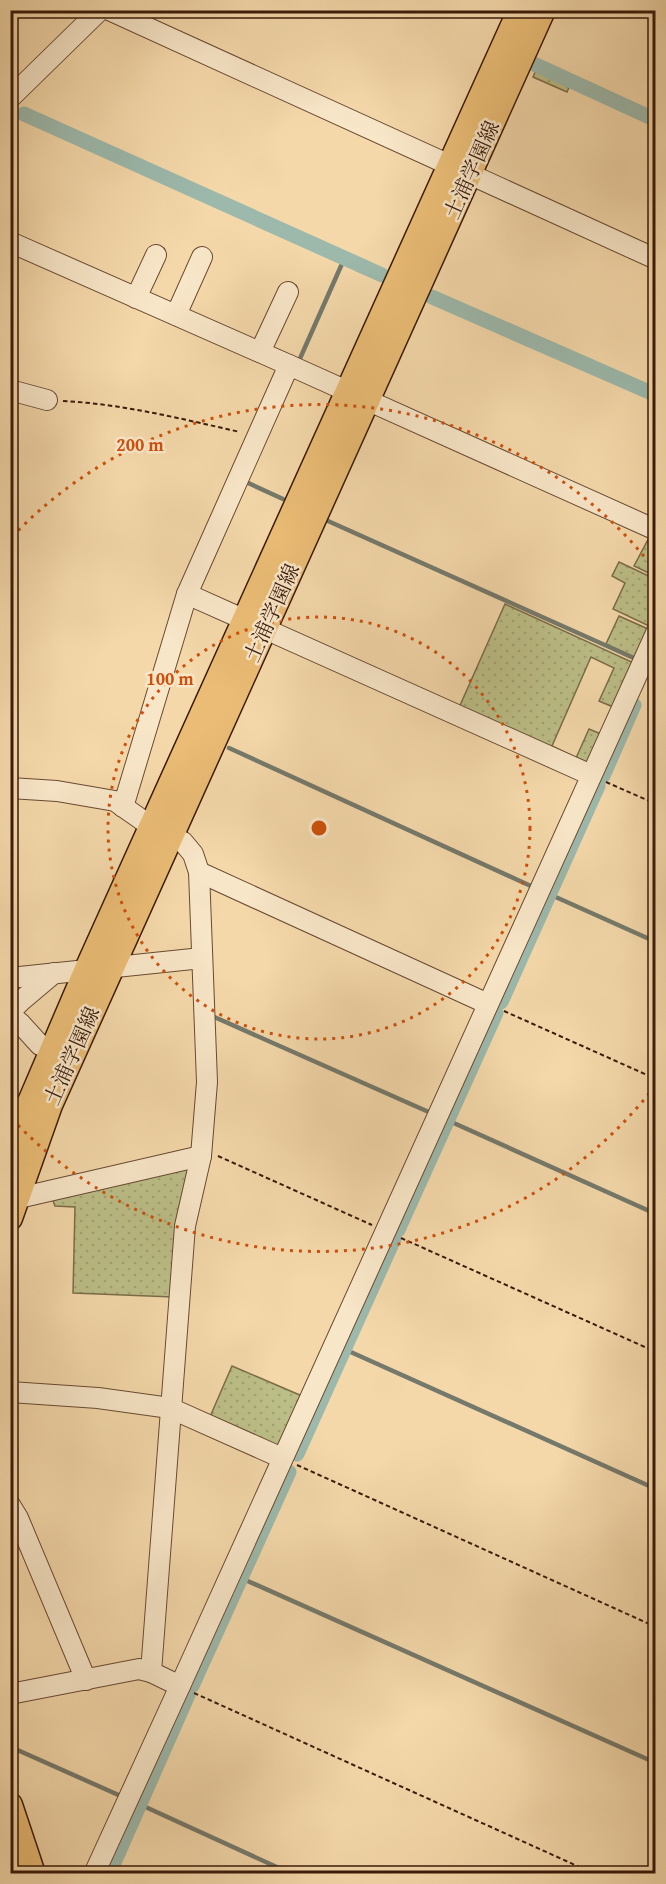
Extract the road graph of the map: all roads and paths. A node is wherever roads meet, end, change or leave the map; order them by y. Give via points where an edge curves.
1 (100, 10) edge
2 (109, 10) edge
3 (520, 10) edge
4 (543, 10) edge
5 (10, 98) edge
6 (460, 170) junction
7 (10, 242) edge
8 (156, 255) dead end
9 (202, 257) dead end
10 (656, 259) edge
11 (288, 292) dead end
12 (136, 298) junction
13 (176, 315) junction
14 (260, 352) junction
15 (289, 365) junction
16 (10, 390) edge
17 (357, 397) junction
18 (47, 400) joint
19 (258, 436) junction
20 (656, 530) edge
21 (187, 594) junction
22 (255, 624) junction
23 (656, 633) edge
24 (591, 775) junction
25 (10, 788) edge
26 (656, 804) edge
27 (123, 807) junction
28 (161, 831) junction
29 (199, 872) junction
30 (202, 958) junction
31 (111, 967) junction
32 (87, 969) junction
33 (54, 973) junction
34 (10, 978) edge
35 (488, 1004) junction
36 (10, 1013) edge
37 (40, 1045) dead end
38 (656, 1079) edge
39 (10, 1156) edge
40 (201, 1156) junction
41 (13, 1206) edge
42 (385, 1231) junction
43 (656, 1352) edge
44 (10, 1392) edge
45 (170, 1408) junction
46 (282, 1458) junction
47 (10, 1505) edge
48 (656, 1627) edge
49 (151, 1672) junction
50 (86, 1680) junction
51 (180, 1686) junction
52 (10, 1694) edge
53 (10, 1805) edge
54 (33, 1874) edge
55 (94, 1874) edge
56 (595, 1874) edge

1 - 5 street
2 - 6 street
3 - 6 main road, 土浦学園線
4 - 6 main road, 土浦学園線
6 - 10 street
6 - 17 main road, 土浦学園線
7 - 12 street
8 - 12 street
9 - 13 street
11 - 14 street
12 - 13 street
13 - 14 street
14 - 15 street
15 - 17 street
15 - 19 street
16 - 18 street
17 - 20 street
17 - 22 main road, 土浦学園線
18 - 19 path via 142,410
19 - 21 street
21 - 22 street
21 - 27 street
22 - 24 street
22 - 28 main road, 土浦学園線
23 - 24 street
24 - 26 path
24 - 35 street
25 - 27 street via 57,791 115,801
27 - 28 street
28 - 29 street via 183,842 193,854
28 - 31 main road, 土浦学園線
28 - 32 main road, 土浦学園線
29 - 30 street
29 - 35 street
30 - 31 street
30 - 40 street via 207,1082
31 - 32 street
31 - 41 main road, 土浦学園線 via 50,1105
32 - 33 street
32 - 39 main road, 土浦学園線
33 - 34 street
33 - 36 street
35 - 38 path
35 - 42 street
36 - 37 street
40 - 41 street
40 - 42 path via 211,1153
40 - 45 street via 185,1226
42 - 43 path
42 - 46 street
44 - 45 street
45 - 46 street
45 - 49 street
46 - 48 path
46 - 51 street
47 - 50 street
49 - 50 street via 139,1669
49 - 51 street
50 - 52 street
51 - 55 street
51 - 56 path
53 - 54 main road

